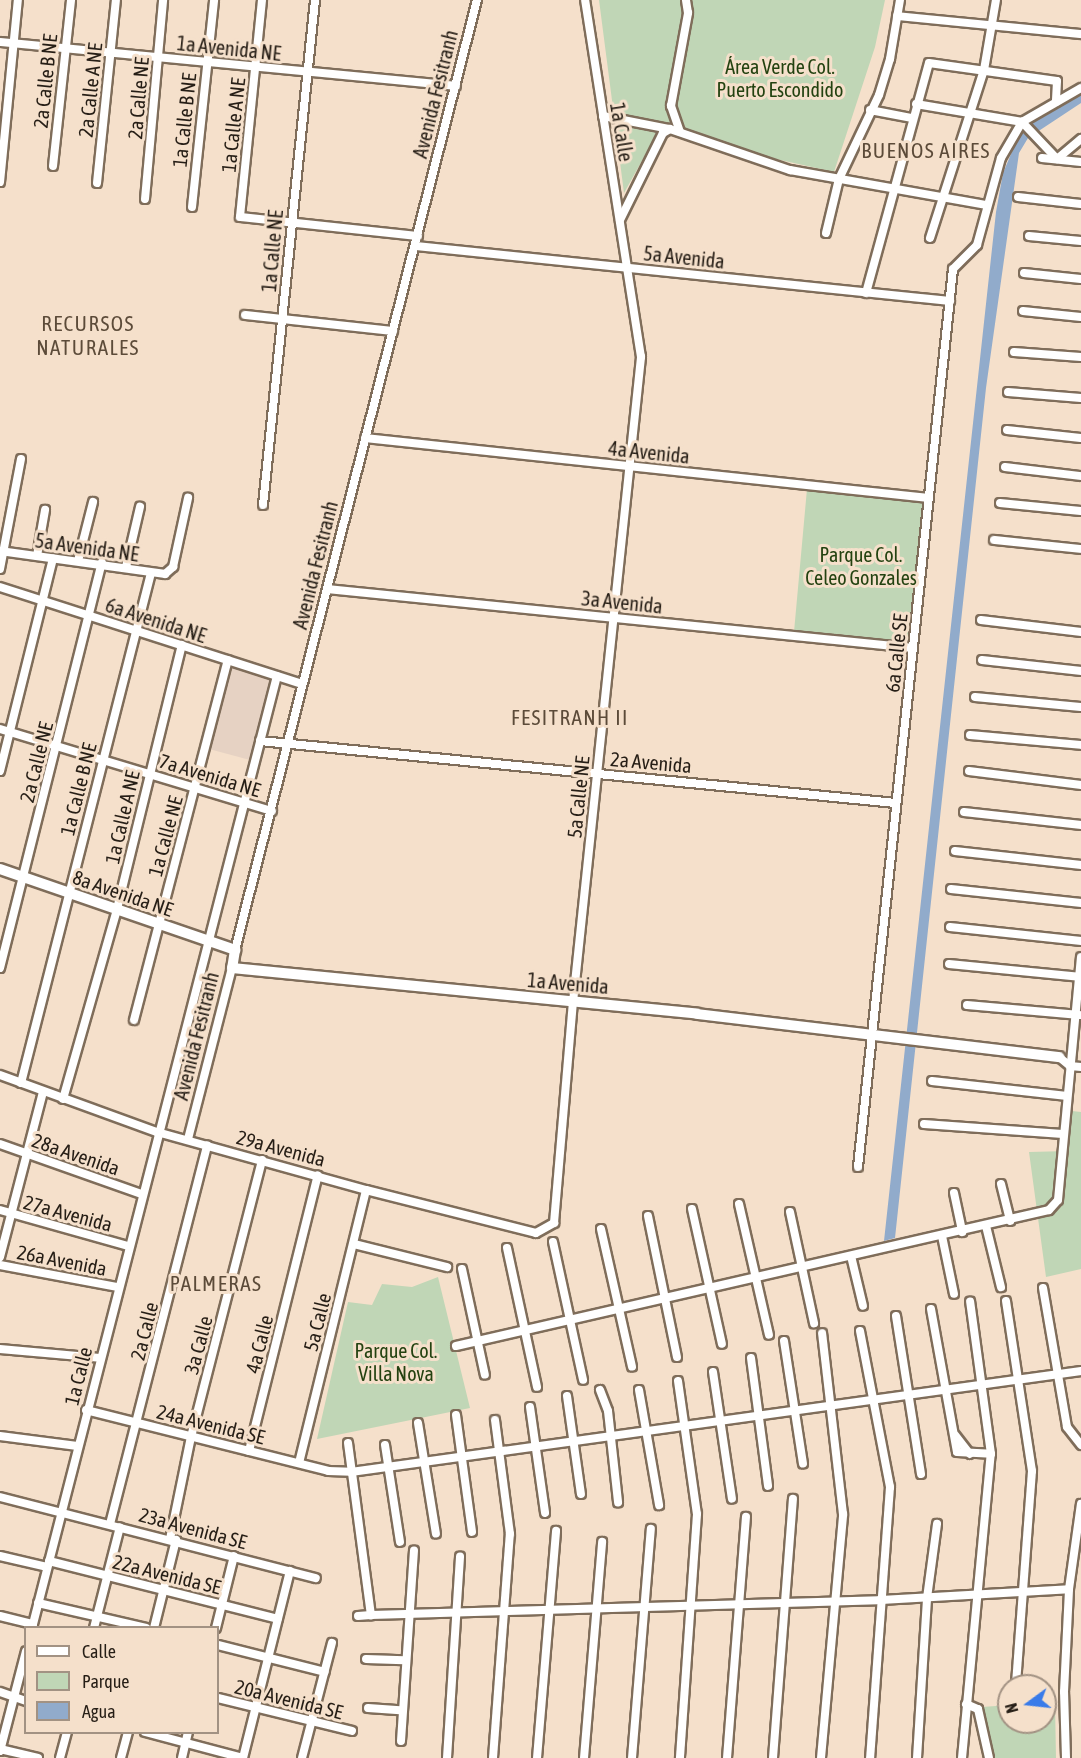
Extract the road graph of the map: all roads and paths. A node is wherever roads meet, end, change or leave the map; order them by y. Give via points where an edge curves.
1 (18, 0) edge
2 (70, 0) edge
3 (116, 0) edge
4 (163, 0) edge
5 (214, 0) edge
6 (262, 0) edge
7 (315, 0) edge
8 (477, 0) edge
9 (585, 0) edge
10 (686, 0) edge
11 (900, 0) edge
12 (996, 0) edge
13 (897, 16) junction
14 (994, 25) junction
15 (1081, 34) edge
16 (0, 42) edge
17 (12, 43) junction
18 (66, 48) junction
19 (110, 53) junction
20 (158, 57) junction
21 (207, 62) junction
22 (255, 67) junction
23 (984, 70) junction
24 (306, 72) junction
25 (456, 86) junction
26 (1081, 88) edge
27 (1056, 102) junction
28 (916, 104) junction
29 (870, 110) junction
30 (970, 111) junction
31 (603, 116) junction
32 (912, 118) junction
33 (1024, 124) junction
34 (670, 129) junction
35 (680, 132) junction
36 (1081, 139) edge
37 (1042, 158) dead end
38 (1057, 159) junction
39 (1081, 162) edge
40 (53, 166) dead end
41 (839, 178) junction
42 (0, 182) edge
43 (97, 183) dead end
44 (892, 188) junction
45 (941, 196) junction
46 (1018, 197) dead end
47 (145, 199) dead end
48 (1081, 204) edge
49 (987, 205) junction
50 (192, 207) dead end
51 (620, 220) junction
52 (291, 223) junction
53 (826, 233) dead end
54 (418, 236) junction
55 (1029, 236) dead end
56 (930, 237) dead end
57 (1081, 241) edge
58 (416, 246) junction
59 (628, 268) junction
60 (1024, 273) dead end
61 (1081, 279) edge
62 (866, 293) junction
63 (950, 302) junction
64 (1023, 311) dead end
65 (245, 315) dead end
66 (1081, 317) edge
67 (282, 319) junction
68 (393, 331) junction
69 (1014, 351) dead end
70 (1081, 357) edge
71 (1008, 392) dead end
72 (1081, 398) edge
73 (1007, 430) dead end
74 (365, 438) junction
75 (1081, 438) edge
76 (21, 459) dead end
77 (631, 466) junction
78 (1005, 467) dead end
79 (1081, 476) edge
80 (188, 498) dead end
81 (929, 498) junction
82 (93, 502) dead end
83 (1000, 503) dead end
84 (263, 505) dead end
85 (140, 507) dead end
86 (45, 510) dead end
87 (1081, 511) edge
88 (994, 540) dead end
89 (1081, 549) edge
90 (2, 552) edge
91 (37, 556) junction
92 (53, 558) junction
93 (78, 561) junction
94 (102, 563) junction
95 (126, 567) junction
96 (0, 569) edge
97 (151, 573) junction
98 (0, 587) edge
99 (327, 589) junction
100 (44, 601) junction
101 (89, 615) junction
102 (614, 618) junction
103 (981, 620) dead end
104 (135, 630) junction
105 (1081, 632) edge
106 (182, 645) junction
107 (913, 648) junction
108 (228, 660) junction
109 (982, 660) dead end
110 (1081, 671) edge
111 (277, 676) junction
112 (302, 684) junction
113 (975, 697) dead end
114 (1081, 707) edge
115 (0, 729) edge
116 (10, 732) junction
117 (970, 735) dead end
118 (260, 741) junction
119 (288, 744) junction
120 (1081, 745) edge
121 (57, 746) junction
122 (102, 760) junction
123 (0, 771) edge
124 (969, 771) dead end
125 (149, 774) junction
126 (597, 774) junction
127 (1081, 785) edge
128 (194, 788) junction
129 (243, 803) junction
130 (896, 803) junction
131 (272, 811) junction
132 (964, 812) dead end
133 (1081, 825) edge
134 (955, 851) dead end
135 (1081, 865) edge
136 (0, 869) edge
137 (23, 877) junction
138 (951, 889) dead end
139 (70, 893) junction
140 (1081, 903) edge
141 (117, 909) junction
142 (159, 924) junction
143 (950, 927) dead end
144 (207, 940) junction
145 (1081, 941) edge
146 (235, 950) junction
147 (1081, 957) edge
148 (949, 964) dead end
149 (0, 968) edge
150 (231, 968) junction
151 (1080, 976) edge
152 (573, 1002) junction
153 (967, 1005) dead end
154 (1078, 1014) edge
155 (134, 1020) dead end
156 (872, 1035) junction
157 (1071, 1053) junction
158 (1081, 1054) edge
159 (1059, 1057) junction
160 (1070, 1066) junction
161 (1081, 1067) edge
162 (0, 1075) edge
163 (932, 1081) dead end
164 (21, 1083) junction
165 (43, 1092) junction
166 (1067, 1096) junction
167 (63, 1099) junction
168 (924, 1124) dead end
169 (157, 1132) junction
170 (1063, 1134) junction
171 (188, 1139) junction
172 (0, 1144) edge
173 (207, 1145) junction
174 (24, 1154) junction
175 (262, 1160) junction
176 (858, 1167) dead end
177 (318, 1175) junction
178 (1001, 1184) dead end
179 (366, 1190) junction
180 (954, 1193) dead end
181 (141, 1194) junction
182 (739, 1204) dead end
183 (692, 1209) dead end
184 (0, 1210) edge
185 (790, 1212) dead end
186 (10, 1214) junction
187 (648, 1216) dead end
188 (1010, 1221) junction
189 (554, 1223) joint
190 (986, 1226) junction
191 (601, 1229) dead end
192 (962, 1232) junction
193 (942, 1236) junction
194 (553, 1242) dead end
195 (354, 1244) junction
196 (128, 1246) junction
197 (507, 1248) dead end
198 (851, 1256) junction
199 (0, 1257) edge
200 (0, 1265) edge
201 (447, 1267) dead end
202 (802, 1267) junction
203 (462, 1269) dead end
204 (757, 1278) junction
205 (118, 1287) junction
206 (1001, 1287) dead end
207 (709, 1288) junction
208 (1043, 1288) dead end
209 (954, 1294) dead end
210 (665, 1298) junction
211 (970, 1301) dead end
212 (1006, 1301) dead end
213 (863, 1306) dead end
214 (620, 1308) junction
215 (931, 1309) dead end
216 (896, 1316) dead end
217 (571, 1319) junction
218 (814, 1323) dead end
219 (523, 1330) junction
220 (860, 1331) dead end
221 (822, 1333) dead end
222 (769, 1335) dead end
223 (478, 1341) junction
224 (784, 1341) dead end
225 (722, 1344) dead end
226 (456, 1346) dead end
227 (0, 1349) edge
228 (677, 1357) dead end
229 (100, 1358) junction
230 (751, 1358) dead end
231 (632, 1367) dead end
232 (1081, 1371) edge
233 (713, 1372) dead end
234 (1056, 1373) junction
235 (485, 1375) dead end
236 (1019, 1378) junction
237 (583, 1380) dead end
238 (678, 1381) dead end
239 (981, 1384) junction
240 (537, 1387) dead end
241 (600, 1390) dead end
242 (639, 1390) dead end
243 (946, 1390) junction
244 (909, 1395) junction
245 (567, 1396) dead end
246 (871, 1400) junction
247 (833, 1405) junction
248 (530, 1407) dead end
249 (87, 1410) junction
250 (796, 1412) junction
251 (456, 1415) dead end
252 (759, 1417) junction
253 (495, 1420) dead end
254 (722, 1422) junction
255 (137, 1423) junction
256 (418, 1423) dead end
257 (684, 1427) junction
258 (646, 1432) junction
259 (0, 1436) edge
260 (610, 1436) junction
261 (192, 1437) junction
262 (574, 1442) junction
263 (348, 1443) dead end
264 (385, 1445) dead end
265 (1081, 1445) edge
266 (78, 1446) junction
267 (537, 1447) junction
268 (249, 1451) junction
269 (500, 1452) junction
270 (991, 1454) junction
271 (463, 1457) junction
272 (426, 1462) junction
273 (299, 1463) junction
274 (803, 1464) dead end
275 (389, 1468) junction
276 (351, 1472) junction
277 (921, 1474) dead end
278 (768, 1486) dead end
279 (581, 1494) dead end
280 (0, 1497) edge
281 (732, 1499) dead end
282 (793, 1500) dead end
283 (618, 1503) dead end
284 (1081, 1503) edge
285 (659, 1506) dead end
286 (61, 1512) junction
287 (545, 1513) dead end
288 (746, 1517) dead end
289 (110, 1524) junction
290 (937, 1524) dead end
291 (120, 1527) junction
292 (651, 1529) dead end
293 (556, 1531) dead end
294 (472, 1532) dead end
295 (436, 1534) dead end
296 (173, 1539) junction
297 (400, 1542) dead end
298 (602, 1542) dead end
299 (414, 1550) dead end
300 (0, 1556) edge
301 (234, 1556) junction
302 (460, 1556) dead end
303 (48, 1564) junction
304 (290, 1571) junction
305 (107, 1576) junction
306 (316, 1578) dead end
307 (1070, 1589) junction
308 (163, 1590) junction
309 (1024, 1593) junction
310 (975, 1596) junction
311 (927, 1598) junction
312 (881, 1600) junction
313 (834, 1602) junction
314 (38, 1603) junction
315 (740, 1603) junction
316 (787, 1603) junction
317 (692, 1604) junction
318 (222, 1605) junction
319 (643, 1606) junction
320 (552, 1608) junction
321 (597, 1608) junction
322 (505, 1610) junction
323 (456, 1612) junction
324 (407, 1613) junction
325 (371, 1615) junction
326 (0, 1616) edge
327 (358, 1616) dead end
328 (97, 1617) junction
329 (278, 1620) junction
330 (32, 1626) edge
331 (95, 1626) edge
332 (137, 1626) edge
333 (154, 1626) edge
334 (217, 1626) edge
335 (332, 1642) dead end
336 (219, 1645) edge
337 (24, 1658) edge
338 (268, 1658) junction
339 (366, 1659) dead end
340 (404, 1660) junction
341 (325, 1672) junction
342 (1017, 1674) edge
343 (0, 1692) edge
344 (13, 1698) junction
345 (219, 1698) edge
346 (24, 1701) edge
347 (966, 1704) junction
348 (256, 1707) junction
349 (368, 1708) dead end
350 (400, 1710) junction
351 (312, 1721) junction
352 (352, 1731) dead end
353 (66, 1734) edge
354 (127, 1734) edge
355 (152, 1734) edge
356 (188, 1734) edge
357 (400, 1741) dead end
358 (186, 1743) junction
359 (1, 1745) edge
360 (38, 1758) edge
361 (60, 1758) edge
362 (121, 1758) edge
363 (182, 1758) edge
364 (243, 1758) edge
365 (302, 1758) edge
366 (447, 1758) edge
367 (493, 1758) edge
368 (537, 1758) edge
369 (584, 1758) edge
370 (632, 1758) edge
371 (680, 1758) edge
372 (727, 1758) edge
373 (773, 1758) edge
374 (821, 1758) edge
375 (870, 1758) edge
376 (917, 1758) edge
377 (962, 1758) edge
378 (989, 1758) edge
379 (1066, 1758) edge

1 - 17 street
2 - 18 street, 2a Calle B NE
3 - 19 street, 2a Calle A NE
4 - 20 street, 2a Calle NE
5 - 21 street, 1a Calle B NE
6 - 22 street, 1a Calle A NE
7 - 24 street, 1a Calle NE
8 - 25 street, Avenida Fesitranh
9 - 31 street, 1a Calle
10 - 35 street via 688,13 671,106
11 - 13 street
12 - 14 street
13 - 14 street
13 - 29 street via 890,59
14 - 15 street
14 - 23 street
16 - 17 street, 1a Avenida NE
17 - 18 street, 1a Avenida NE
17 - 42 street
18 - 19 street, 1a Avenida NE
18 - 40 street, 2a Calle B NE
19 - 20 street, 1a Avenida NE
19 - 43 street, 2a Calle A NE
20 - 21 street, 1a Avenida NE
20 - 47 street, 2a Calle NE
21 - 22 street, 1a Avenida NE
21 - 50 street, 1a Calle B NE
22 - 24 street, 1a Avenida NE
22 - 52 street, 1a Calle A NE via 240,218
23 - 27 street via 1057,81
23 - 28 street via 929,63
23 - 30 street
24 - 25 street, 1a Avenida NE
24 - 52 street, 1a Calle NE
25 - 54 street, Avenida Fesitranh
26 - 27 street, 6a Calle SE
27 - 33 street, 6a Calle SE
28 - 30 street
28 - 32 street
29 - 32 street
29 - 41 street
30 - 33 street
30 - 45 street
31 - 34 street
31 - 51 street, 1a Calle
32 - 44 street
33 - 38 street
33 - 49 street, 6a Calle SE via 1001,158
34 - 35 street
34 - 51 street via 663,133
35 - 41 street via 765,163
36 - 38 street
37 - 38 street
38 - 39 street
41 - 44 street
41 - 53 street
44 - 45 street
44 - 62 street
45 - 49 street
45 - 56 street
46 - 48 street
49 - 63 street, 6a Calle SE via 977,245 953,269
51 - 59 street, 1a Calle
52 - 54 street
52 - 67 street, 1a Calle NE
54 - 58 street, Avenida Fesitranh
55 - 57 street
58 - 59 street, 5a Avenida
58 - 68 street, Avenida Fesitranh
59 - 62 street, 5a Avenida
59 - 77 street, 5a Calle NE via 641,357
60 - 61 street
62 - 63 street, 5a Avenida
63 - 81 street, 6a Calle SE
64 - 66 street
65 - 67 street
67 - 68 street
67 - 84 street, 1a Calle NE
68 - 74 street, Avenida Fesitranh
69 - 70 street
71 - 72 street
73 - 75 street
74 - 77 street, 4a Avenida
74 - 99 street, Avenida Fesitranh
76 - 90 street
77 - 81 street, 4a Avenida
77 - 102 street, 5a Calle NE
78 - 79 street
80 - 97 street, 5a Avenida NE via 179,546 169,571
81 - 107 street, 6a Calle SE
82 - 93 street
83 - 87 street
85 - 95 street
86 - 91 street
88 - 89 street
90 - 91 street, 5a Avenida NE
90 - 96 street
91 - 92 street, 5a Avenida NE
92 - 93 street, 5a Avenida NE
92 - 100 street
93 - 94 street, 5a Avenida NE
94 - 95 street, 5a Avenida NE
94 - 101 street, 2a Calle NE
95 - 97 street, 5a Avenida NE
97 - 104 street, 1a Calle B NE
98 - 100 street, 6a Avenida NE
99 - 102 street, 3a Avenida
99 - 112 street, Avenida Fesitranh
100 - 101 street, 6a Avenida NE
100 - 116 street
101 - 104 street, 6a Avenida NE
101 - 121 street, 2a Calle NE
102 - 107 street, 3a Avenida
102 - 126 street, 5a Calle NE
103 - 105 street
104 - 106 street, 6a Avenida NE
104 - 122 street, 1a Calle B NE
106 - 108 street, 6a Avenida NE
106 - 125 street, 1a Calle A NE
107 - 130 street, 6a Calle SE
108 - 111 street, 6a Avenida NE
108 - 128 street, 1a Calle NE
109 - 110 street
111 - 112 street, 6a Avenida NE
111 - 118 street, 1a Calle
112 - 119 street, Avenida Fesitranh
113 - 114 street
115 - 116 street, 7a Avenida NE
116 - 121 street, 7a Avenida NE
116 - 123 street
117 - 120 street
118 - 119 street, 2a Avenida
118 - 129 street, 1a Calle
119 - 126 street, 2a Avenida
119 - 131 street, Avenida Fesitranh
121 - 122 street, 7a Avenida NE
121 - 137 street, 2a Calle NE
122 - 125 street, 7a Avenida NE
122 - 139 street, 1a Calle B NE
124 - 127 street
125 - 128 street, 7a Avenida NE
125 - 141 street, 1a Calle A NE
126 - 130 street, 2a Avenida
126 - 152 street, 5a Calle NE
128 - 129 street, 7a Avenida NE
128 - 142 street, 1a Calle NE
129 - 131 street, 7a Avenida NE
129 - 144 street, 1a Calle
130 - 156 street, 6a Calle SE
131 - 146 street, Avenida Fesitranh
132 - 133 street
134 - 135 street
136 - 137 street, 8a Avenida NE
137 - 139 street, 8a Avenida NE
137 - 149 street, 2a Calle NE
138 - 140 street
139 - 141 street, 8a Avenida NE
139 - 164 street, 1a Calle B NE
141 - 142 street, 8a Avenida NE
141 - 167 street, 1a Calle A NE via 75,1070
142 - 144 street, 8a Avenida NE
142 - 155 street, 1a Calle NE
143 - 145 street
144 - 146 street, 8a Avenida NE
144 - 169 street, 1a Calle
146 - 150 street, Avenida Fesitranh
147 - 151 street
148 - 151 street
150 - 152 street, 1a Avenida
150 - 171 street, Avenida Fesitranh
151 - 154 street
152 - 156 street, 1a Avenida
152 - 189 street, 5a Calle NE
153 - 154 street
154 - 157 street
156 - 159 street, 1a Avenida
156 - 176 street, 6a Calle SE
157 - 158 street
157 - 159 street
157 - 160 street
159 - 160 street
160 - 161 street
160 - 166 street
162 - 164 street, 29a Avenida
163 - 166 street
164 - 165 street, 29a Avenida
165 - 167 street, 29a Avenida
165 - 174 street
166 - 170 street
167 - 169 street, 29a Avenida
168 - 170 street
169 - 171 street, 29a Avenida
169 - 181 street, 1a Calle
170 - 188 street via 1056,1204 1045,1212
171 - 173 street, 29a Avenida
172 - 174 street, 28a Avenida
173 - 175 street, 29a Avenida
173 - 255 street, 2a Calle
174 - 181 street, 28a Avenida
174 - 186 street
175 - 177 street, 29a Avenida
175 - 261 street, 3a Calle
177 - 179 street, 29a Avenida
177 - 268 street, 4a Calle
178 - 188 street
179 - 189 street, 29a Avenida via 536,1233
179 - 195 street, 5a Calle
180 - 192 street
181 - 196 street, 1a Calle
182 - 204 street
183 - 207 street
184 - 186 street, 27a Avenida
185 - 202 street
186 - 196 street, 27a Avenida
186 - 199 street
187 - 210 street
188 - 190 street
190 - 192 street
190 - 206 street
191 - 214 street
192 - 193 street
193 - 198 street
193 - 209 street
194 - 217 street
195 - 201 street
195 - 273 street, 5a Calle
196 - 205 street, 1a Calle
197 - 219 street
198 - 202 street
198 - 213 street
200 - 205 street, 26a Avenida
202 - 204 street
202 - 218 street
203 - 223 street
204 - 207 street
204 - 222 street
205 - 229 street, 1a Calle
207 - 210 street
207 - 225 street
208 - 234 street
210 - 214 street
210 - 228 street
211 - 239 street
212 - 236 street
214 - 217 street
214 - 231 street
215 - 243 street
216 - 244 street
217 - 219 street
217 - 237 street
219 - 223 street
219 - 240 street
220 - 246 street
221 - 247 street
223 - 226 street
223 - 235 street
224 - 250 street
227 - 229 street
229 - 249 street, 1a Calle
230 - 252 street
232 - 234 street, 24a Avenida SE
233 - 254 street
234 - 236 street, 24a Avenida SE
234 - 265 street via 1067,1427
236 - 239 street, 24a Avenida SE
236 - 309 street via 1032,1471
238 - 257 street
239 - 243 street, 24a Avenida SE
239 - 270 street
241 - 260 street
242 - 258 street
243 - 244 street, 24a Avenida SE
243 - 270 street via 957,1452
244 - 246 street, 24a Avenida SE
244 - 277 street
245 - 262 street
246 - 247 street, 24a Avenida SE
246 - 312 street via 890,1487
247 - 250 street, 24a Avenida SE
247 - 313 street via 843,1514
248 - 267 street
249 - 255 street, 24a Avenida SE
249 - 266 street, 1a Calle
250 - 252 street, 24a Avenida SE
250 - 274 street
251 - 271 street
252 - 254 street, 24a Avenida SE
252 - 278 street
253 - 269 street
254 - 257 street, 24a Avenida SE
254 - 281 street
255 - 261 street, 24a Avenida SE
255 - 289 street, 2a Calle
256 - 272 street
257 - 258 street, 24a Avenida SE
257 - 317 street via 697,1514
258 - 260 street, 24a Avenida SE
258 - 285 street
259 - 266 street
260 - 262 street, 24a Avenida SE
260 - 283 street
261 - 268 street, 24a Avenida SE
261 - 296 street, 3a Calle
262 - 267 street, 24a Avenida SE
262 - 279 street
263 - 276 street
264 - 275 street
266 - 286 street, 1a Calle
267 - 269 street, 24a Avenida SE
267 - 287 street
268 - 273 street, 24a Avenida SE
269 - 271 street, 24a Avenida SE
269 - 322 street via 510,1534
270 - 310 street
271 - 272 street, 24a Avenida SE
271 - 294 street
272 - 275 street, 24a Avenida SE
272 - 295 street
273 - 276 street, 24a Avenida SE
275 - 276 street, 24a Avenida SE
275 - 297 street
276 - 325 street
280 - 286 street, 23a Avenida SE
282 - 316 street
284 - 307 street
286 - 289 street, 23a Avenida SE
286 - 303 street, 1a Calle
288 - 315 street
289 - 291 street, 23a Avenida SE
290 - 311 street
291 - 296 street, 23a Avenida SE
291 - 305 street
292 - 319 street
293 - 320 street
296 - 301 street, 23a Avenida SE
296 - 308 street, 3a Calle
298 - 321 street
299 - 324 street
300 - 303 street, 22a Avenida SE
301 - 304 street, 23a Avenida SE
301 - 318 street
302 - 323 street
303 - 305 street, 22a Avenida SE
303 - 314 street, 1a Calle
304 - 306 street, 23a Avenida SE
304 - 329 street
305 - 308 street, 22a Avenida SE
305 - 328 street
307 - 309 street
307 - 379 street via 1064,1692
308 - 318 street, 22a Avenida SE
308 - 333 street, 3a Calle
309 - 310 street
309 - 342 street
310 - 311 street
310 - 347 street
311 - 312 street
311 - 376 street
312 - 313 street
312 - 375 street
313 - 316 street
313 - 374 street
314 - 328 street
314 - 330 street, 1a Calle
315 - 316 street
315 - 317 street
315 - 372 street
316 - 373 street
317 - 319 street
317 - 371 street
318 - 329 street, 22a Avenida SE
318 - 334 street
319 - 321 street
319 - 370 street
320 - 321 street
320 - 322 street
320 - 368 street
321 - 369 street
322 - 323 street
322 - 367 street
323 - 324 street
323 - 366 street
324 - 325 street
324 - 340 street
325 - 327 street
326 - 330 street
328 - 331 street
328 - 332 street
329 - 338 street
335 - 341 street
336 - 338 street
337 - 344 street
338 - 341 street
338 - 348 street
339 - 340 street
340 - 350 street
341 - 351 street
343 - 344 street
344 - 346 street
344 - 359 street
345 - 348 street, 20a Avenida SE
347 - 377 street
347 - 378 street via 978,1709
348 - 351 street, 20a Avenida SE
348 - 364 street
349 - 350 street
350 - 357 street
351 - 352 street, 20a Avenida SE
351 - 365 street
353 - 361 street
354 - 362 street
355 - 358 street
356 - 358 street
358 - 363 street
358 - 364 street
359 - 360 street

